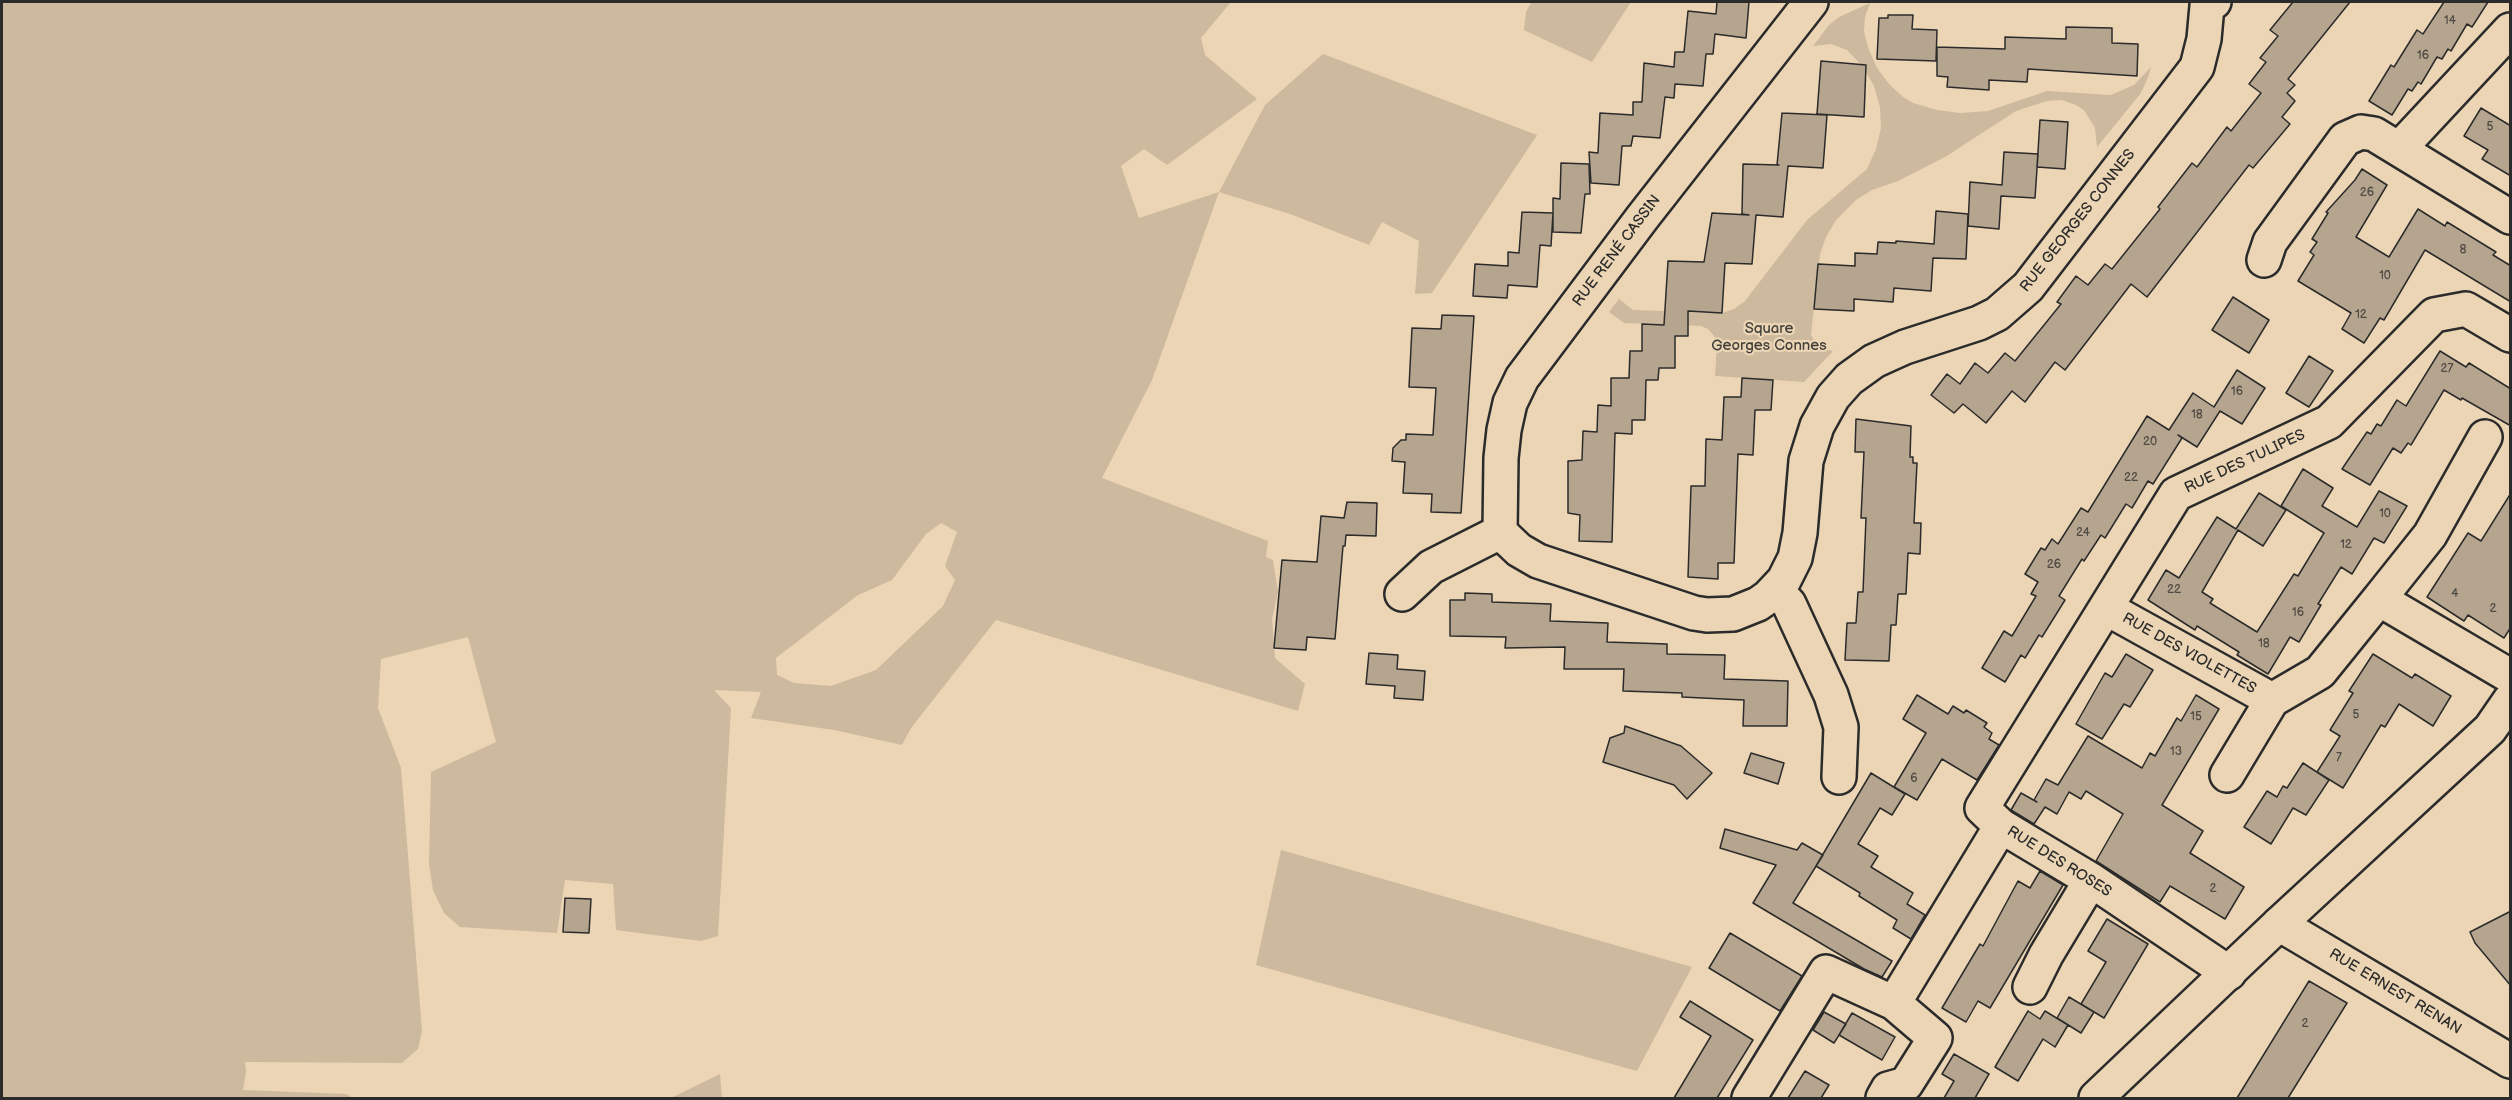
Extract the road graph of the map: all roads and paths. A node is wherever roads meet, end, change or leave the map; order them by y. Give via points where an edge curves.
1 (1811, 2) edge
2 (2206, 3) edge
3 (2511, 30) edge
4 (2399, 149) junction
5 (2511, 218) edge
6 (2264, 260) dead end
7 (2511, 335) edge
8 (2485, 437) dead end
9 (1500, 532) junction
10 (1776, 590) junction
11 (1402, 594) dead end
12 (2379, 599) junction
13 (2106, 608) junction
14 (2511, 676) edge
15 (2272, 700) junction
16 (2511, 700) edge
17 (2227, 775) dead end
18 (1839, 777) dead end
19 (2001, 826) junction
20 (2091, 880) junction
21 (2279, 924) junction
22 (2229, 973) junction
23 (2030, 987) dead end
24 (1894, 1003) junction
25 (2511, 1061) edge
26 (1749, 1098) edge
27 (1883, 1098) edge
28 (2096, 1098) edge

1 - 9 street, RUE RENÉ CASSIN via 1522,378 1510,403 1504,430
2 - 10 street, RUE GEORGES CONNES via 2204,39 2197,67 2028,287 1997,314 1979,323 1874,361 1833,398 1817,426 1806,461 1795,558
3 - 4 street
4 - 5 street
4 - 6 street via 2368,132 2345,139 2270,242
7 - 13 street, RUE DES TULIPES via 2466,309 2434,315 2329,422 2176,494
8 - 12 street, RUE DES VIOLETTES via 2430,535
9 - 10 street, RUE GEORGES CONNES via 1538,561 1694,613 1733,614 1758,604
9 - 11 street via 1431,567
10 - 18 street via 1789,604 1831,695 1841,727
12 - 14 street
12 - 15 street, RUE DES VIOLETTES via 2320,672
13 - 15 street, RUE DES VIOLETTES
13 - 19 street, RUE DES TULIPES via 1982,808
15 - 17 street, RUE DES VIOLETTES
16 - 21 street via 2490,729
19 - 20 street, RUE DES ROSES
19 - 24 street, RUE DES ROSES
20 - 22 street, RUE DES ROSES
20 - 23 street
21 - 22 street
21 - 25 street, RUE ERNEST RENAN
22 - 28 street
24 - 26 street via 1826,972
24 - 27 street via 1935,1038 1906,1084 1888,1089

